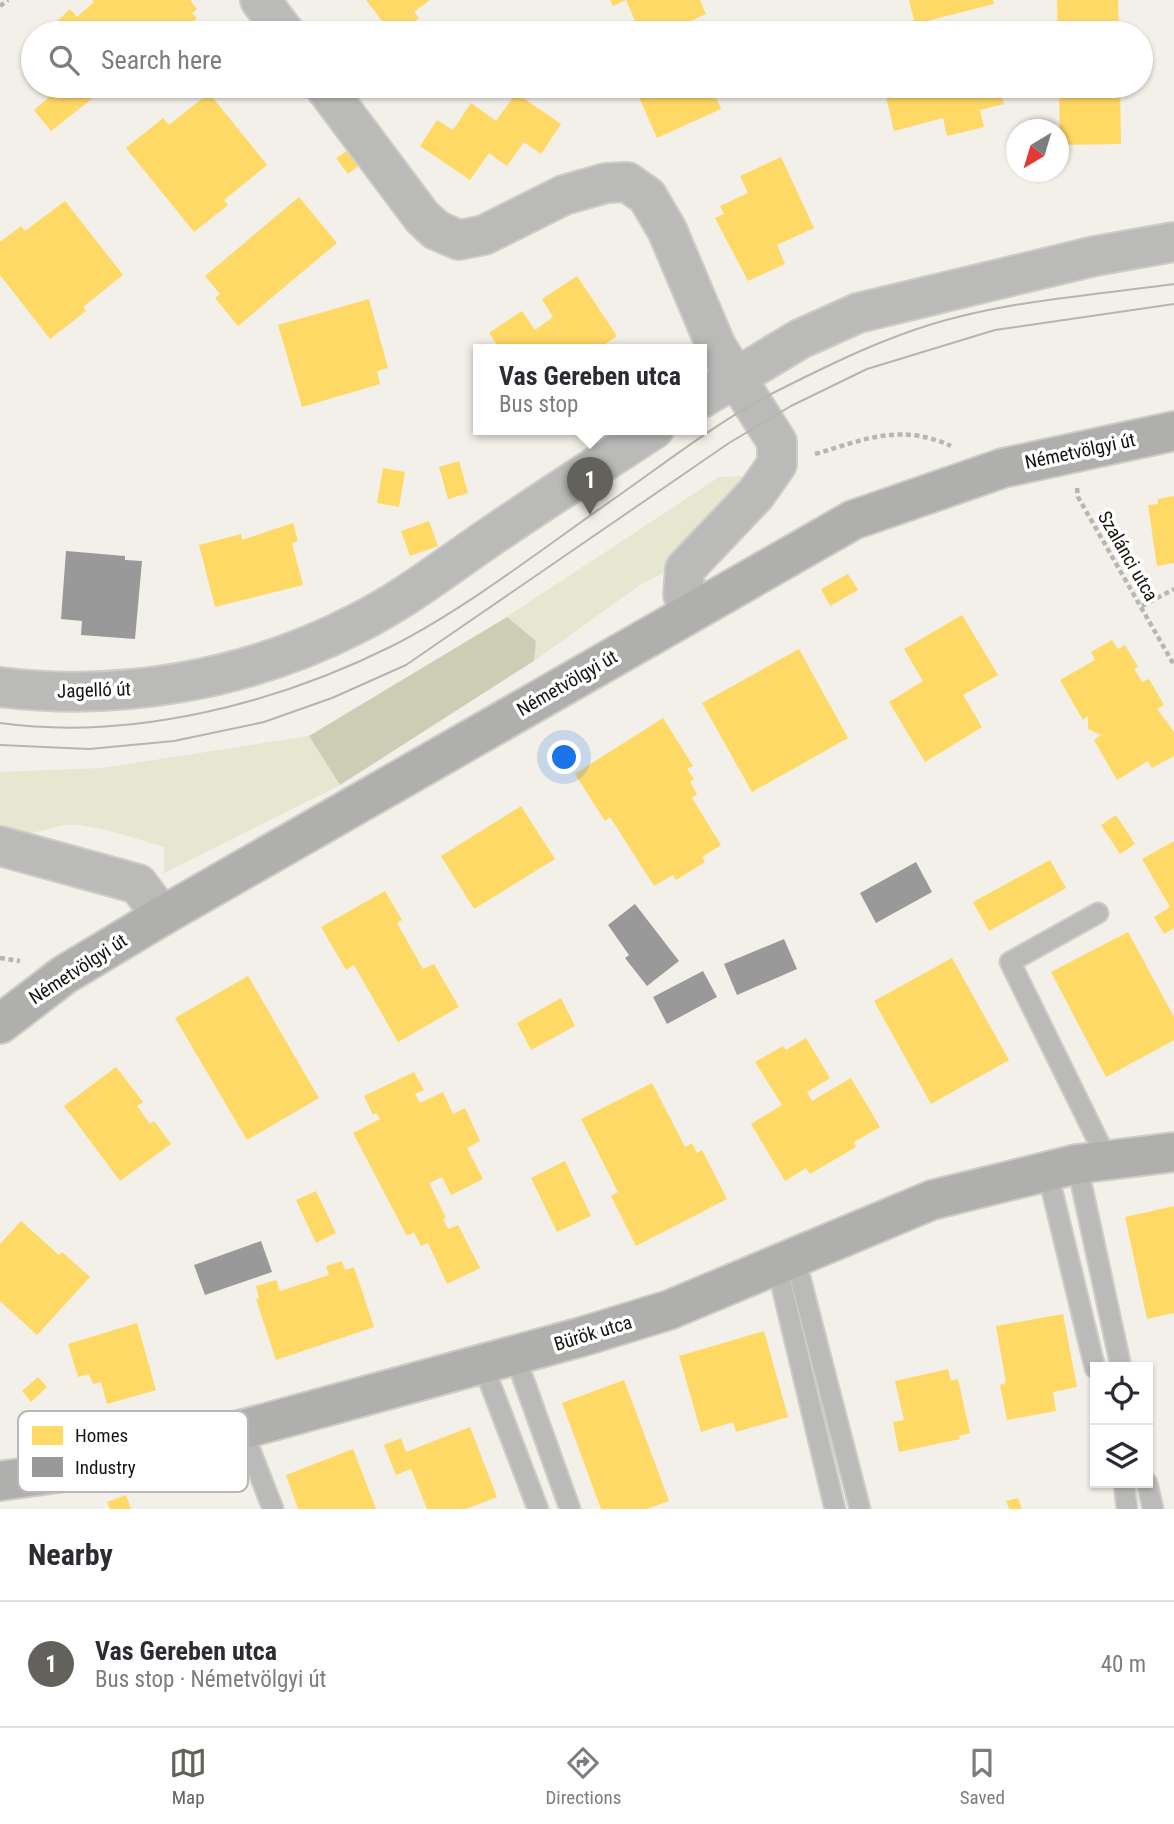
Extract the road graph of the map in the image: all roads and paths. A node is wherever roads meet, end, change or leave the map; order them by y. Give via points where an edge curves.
1 (8, 0) edge
2 (260, 0) edge
3 (0, 6) edge
4 (276, 21) edge
5 (333, 98) edge
6 (1174, 242) edge
7 (735, 379) junction
8 (707, 395) edge
9 (1174, 431) edge
10 (645, 435) edge
11 (777, 464) junction
12 (1003, 468) junction
13 (1078, 497) dead end
14 (1174, 589) edge
15 (1142, 606) junction
16 (692, 611) junction
17 (1174, 665) edge
18 (0, 687) edge
19 (0, 846) edge
20 (1098, 913) dead end
21 (162, 916) junction
22 (0, 958) edge
23 (24, 962) dead end
24 (0, 1024) edge
25 (1174, 1152) edge
26 (1077, 1164) junction
27 (786, 1262) junction
28 (499, 1361) junction
29 (1094, 1362) edge
30 (1120, 1362) edge
31 (248, 1431) edge
32 (248, 1445) edge
33 (18, 1479) edge
34 (0, 1482) edge
35 (1125, 1488) edge
36 (1148, 1488) edge
37 (273, 1509) edge
38 (538, 1509) edge
39 (570, 1509) edge
40 (835, 1509) edge
41 (860, 1509) edge
42 (1127, 1509) edge
43 (1153, 1509) edge

1 - 3 path
2 - 4 street
5 - 7 street via 422,217 436,230 459,240 484,235 564,195 606,183 627,182 640,188 667,230 716,346
6 - 7 street via 858,313 800,339
7 - 8 street
7 - 11 street via 777,442
9 - 12 street, Németvölgyi út
10 - 18 street, Jagelló út via 415,590 354,625 270,659 213,678 92,692
11 - 12 path via 898,433 927,435
11 - 16 street via 756,494 685,569 683,595
12 - 16 street, Németvölgyi út via 852,520
13 - 15 path, Szalánci utca
14 - 15 path
15 - 17 path, Szalánci utca
16 - 21 street, Németvölgyi út
19 - 21 street via 138,884
20 - 26 lane via 1010,961
21 - 24 street, Németvölgyi út via 64,975
22 - 23 path
25 - 26 street, Bürök utca
26 - 27 street, Bürök utca via 932,1200
26 - 29 lane
26 - 30 lane
27 - 28 street, Bürök utca via 669,1310
27 - 40 lane
27 - 41 lane
28 - 31 street, Bürök utca
28 - 38 lane
28 - 39 lane
32 - 37 lane
33 - 34 street, Bürök utca
35 - 42 lane
36 - 43 lane

